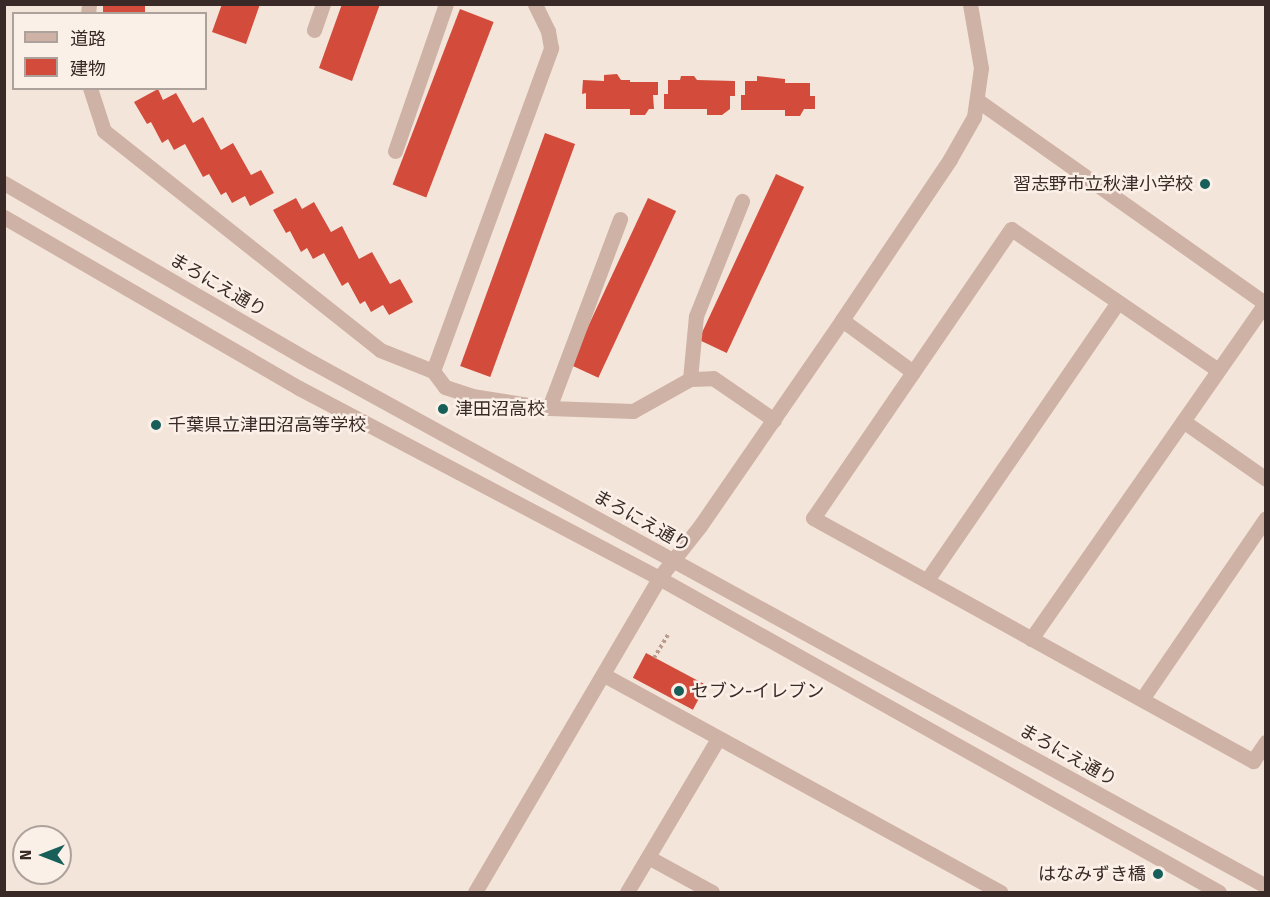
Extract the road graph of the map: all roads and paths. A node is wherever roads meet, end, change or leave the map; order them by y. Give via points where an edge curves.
1 (323, 4) edge
2 (446, 4) edge
3 (535, 4) edge
4 (970, 4) edge
5 (314, 30) dead end
6 (91, 90) edge
7 (977, 100) junction
8 (395, 151) dead end
9 (4, 183) edge
10 (742, 201) dead end
11 (4, 217) edge
12 (620, 219) dead end
13 (1118, 302) junction
14 (1265, 304) edge
15 (842, 320) junction
16 (1218, 370) junction
17 (433, 371) junction
18 (913, 372) junction
19 (690, 379) junction
20 (549, 408) junction
21 (774, 420) junction
22 (1183, 421) junction
23 (1266, 479) edge
24 (1266, 518) edge
25 (674, 561) junction
26 (659, 578) junction
27 (927, 580) junction
28 (668, 635) dead end
29 (1031, 639) junction
30 (654, 658) dead end
31 (604, 675) junction
32 (1142, 699) junction
33 (718, 739) junction
34 (1266, 742) edge
35 (648, 857) junction
36 (1266, 886) edge
37 (475, 892) edge
38 (627, 892) edge
39 (712, 892) edge
40 (1000, 892) edge
41 (1220, 892) edge

1 - 5 street
2 - 8 street
3 - 17 street via 551,48
4 - 7 street via 981,68
6 - 17 street via 104,131 380,350
7 - 14 street
7 - 15 street via 974,117 950,159
9 - 25 street, まろにえ通り via 312,362
10 - 19 street via 696,316
11 - 26 street via 299,388
12 - 20 street
13 - 16 street
13 - 18 street via 1011,229
13 - 27 street
14 - 16 street
15 - 18 street
15 - 21 street
16 - 22 street
17 - 20 street via 445,387 472,396
18 - 27 street via 813,518
19 - 20 street via 633,411
19 - 21 street via 713,378
21 - 25 street
22 - 23 street
22 - 29 street
24 - 32 street
25 - 26 street
25 - 36 street, まろにえ通り
26 - 31 street
26 - 41 street
27 - 29 street
28 - 30 path
29 - 32 street
31 - 33 street
31 - 37 street
32 - 34 street via 1253,760
33 - 35 street
33 - 40 street
35 - 38 street
35 - 39 street

